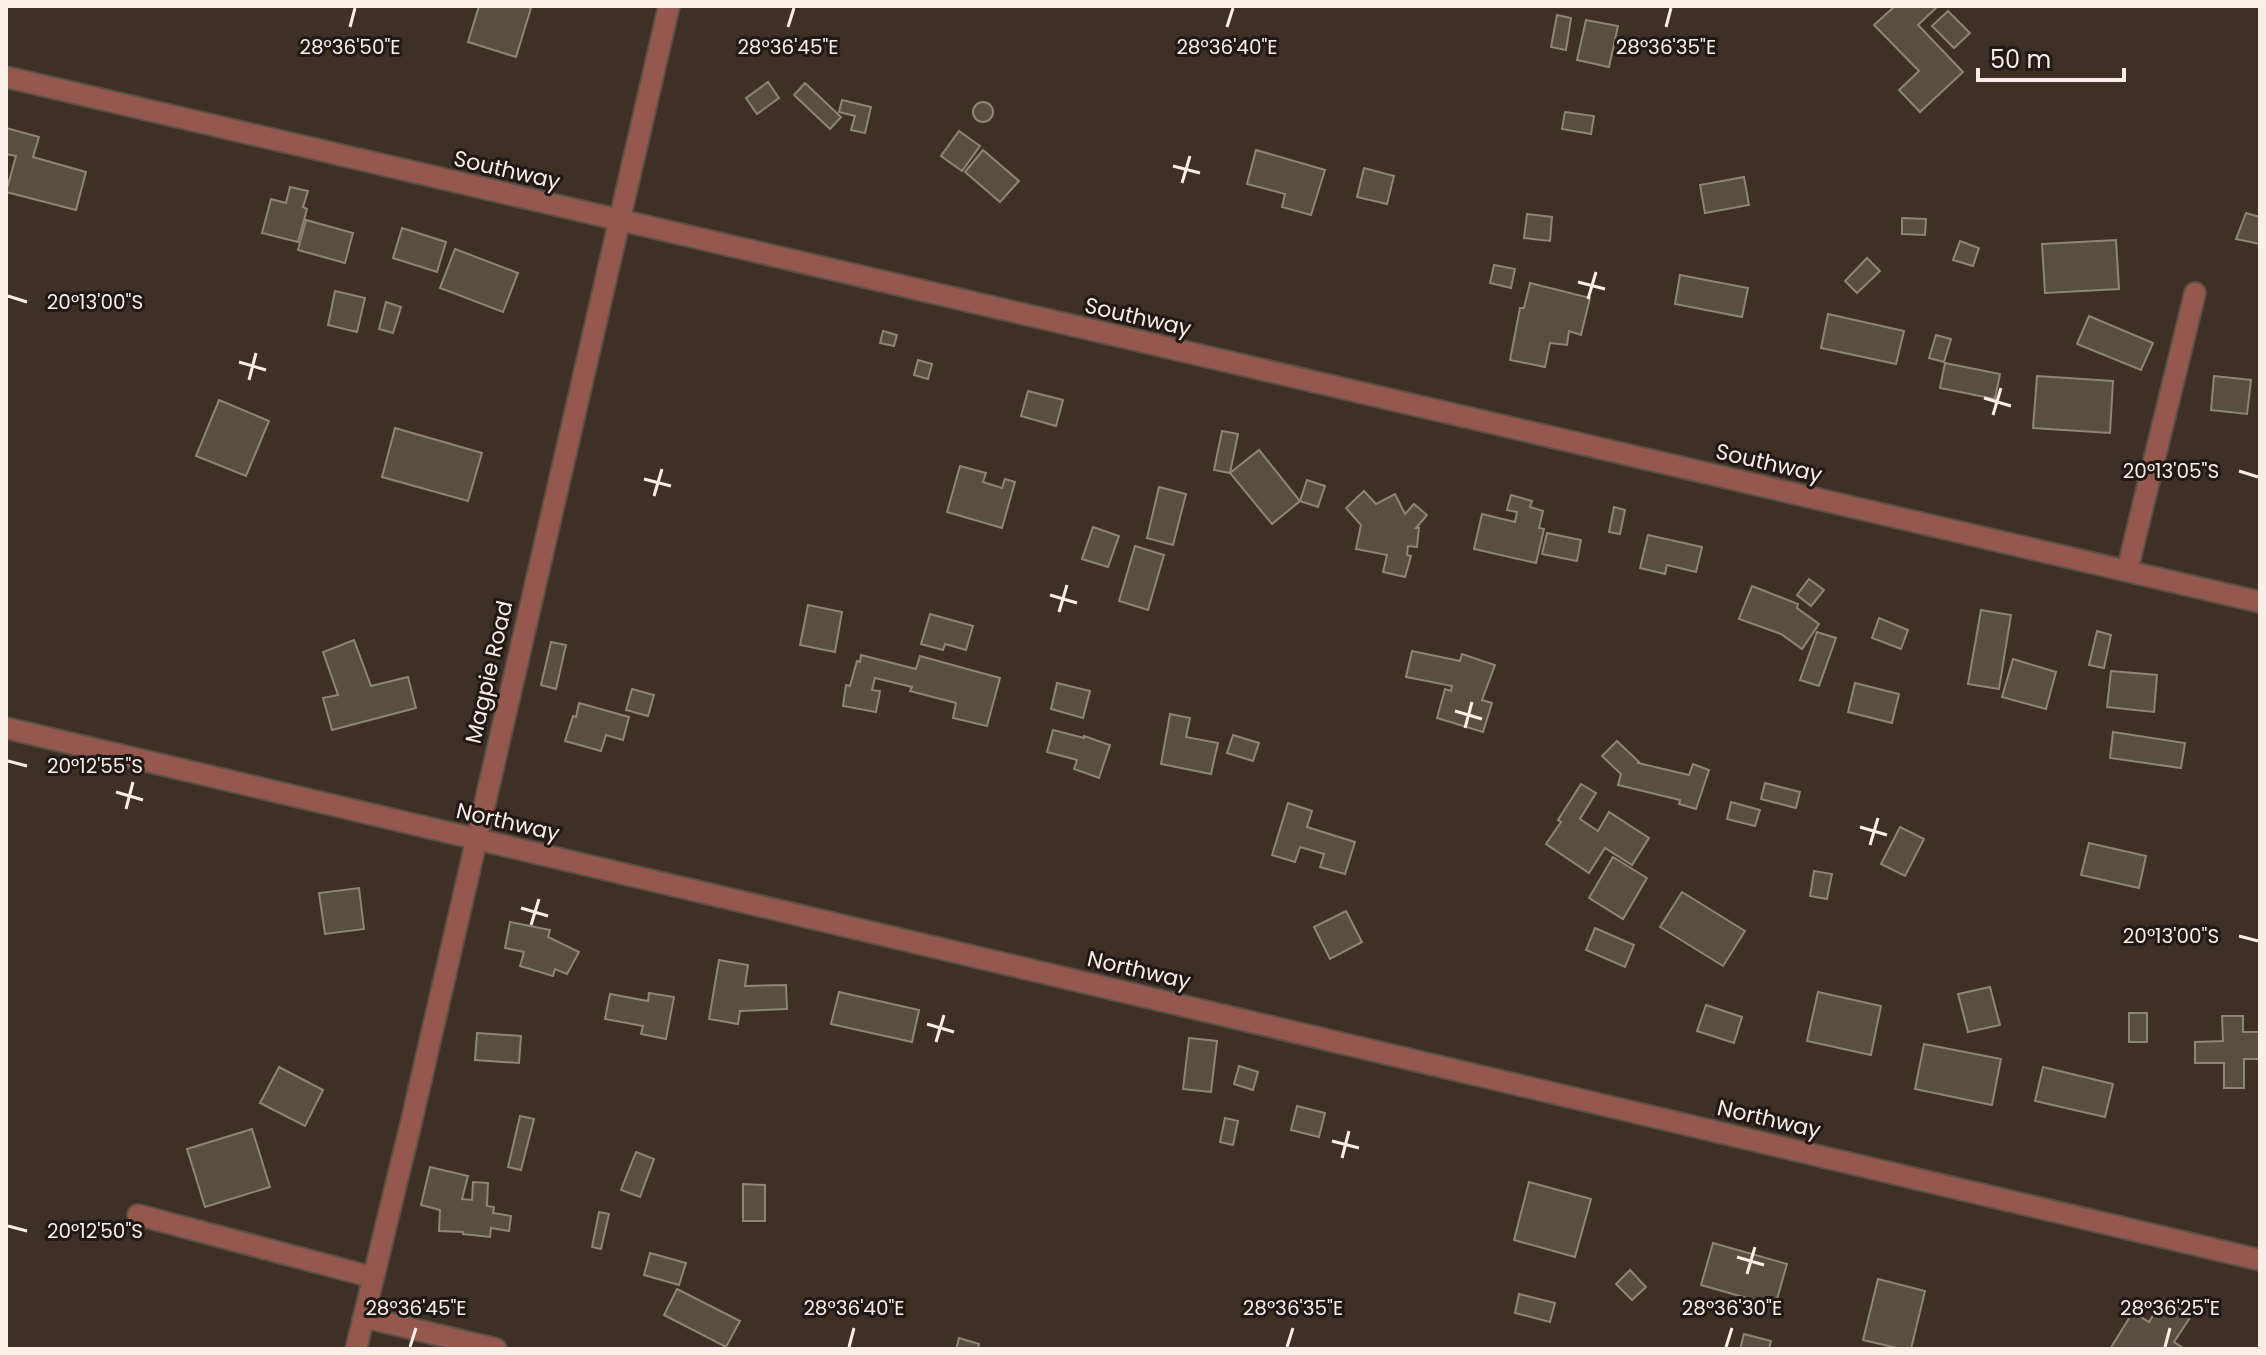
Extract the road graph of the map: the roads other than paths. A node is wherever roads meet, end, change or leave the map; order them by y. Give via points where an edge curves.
1 (669, 6) edge
2 (6, 77) edge
3 (620, 221) junction
4 (2195, 293) dead end
5 (2127, 571) junction
6 (2260, 602) edge
7 (6, 728) edge
8 (475, 839) junction
9 (138, 1215) dead end
10 (2260, 1260) edge
11 (372, 1277) junction
12 (364, 1317) junction
13 (356, 1349) edge
14 (496, 1349) edge

1 - 3 street, Magpie Road
2 - 3 street, Southway
3 - 5 street, Southway
3 - 8 street, Magpie Road
4 - 5 street
5 - 6 street, Southway
7 - 8 street, Northway
8 - 10 street, Northway
8 - 11 street, Magpie Road
9 - 11 street
11 - 12 street, Magpie Road
12 - 13 street, Magpie Road
12 - 14 street

